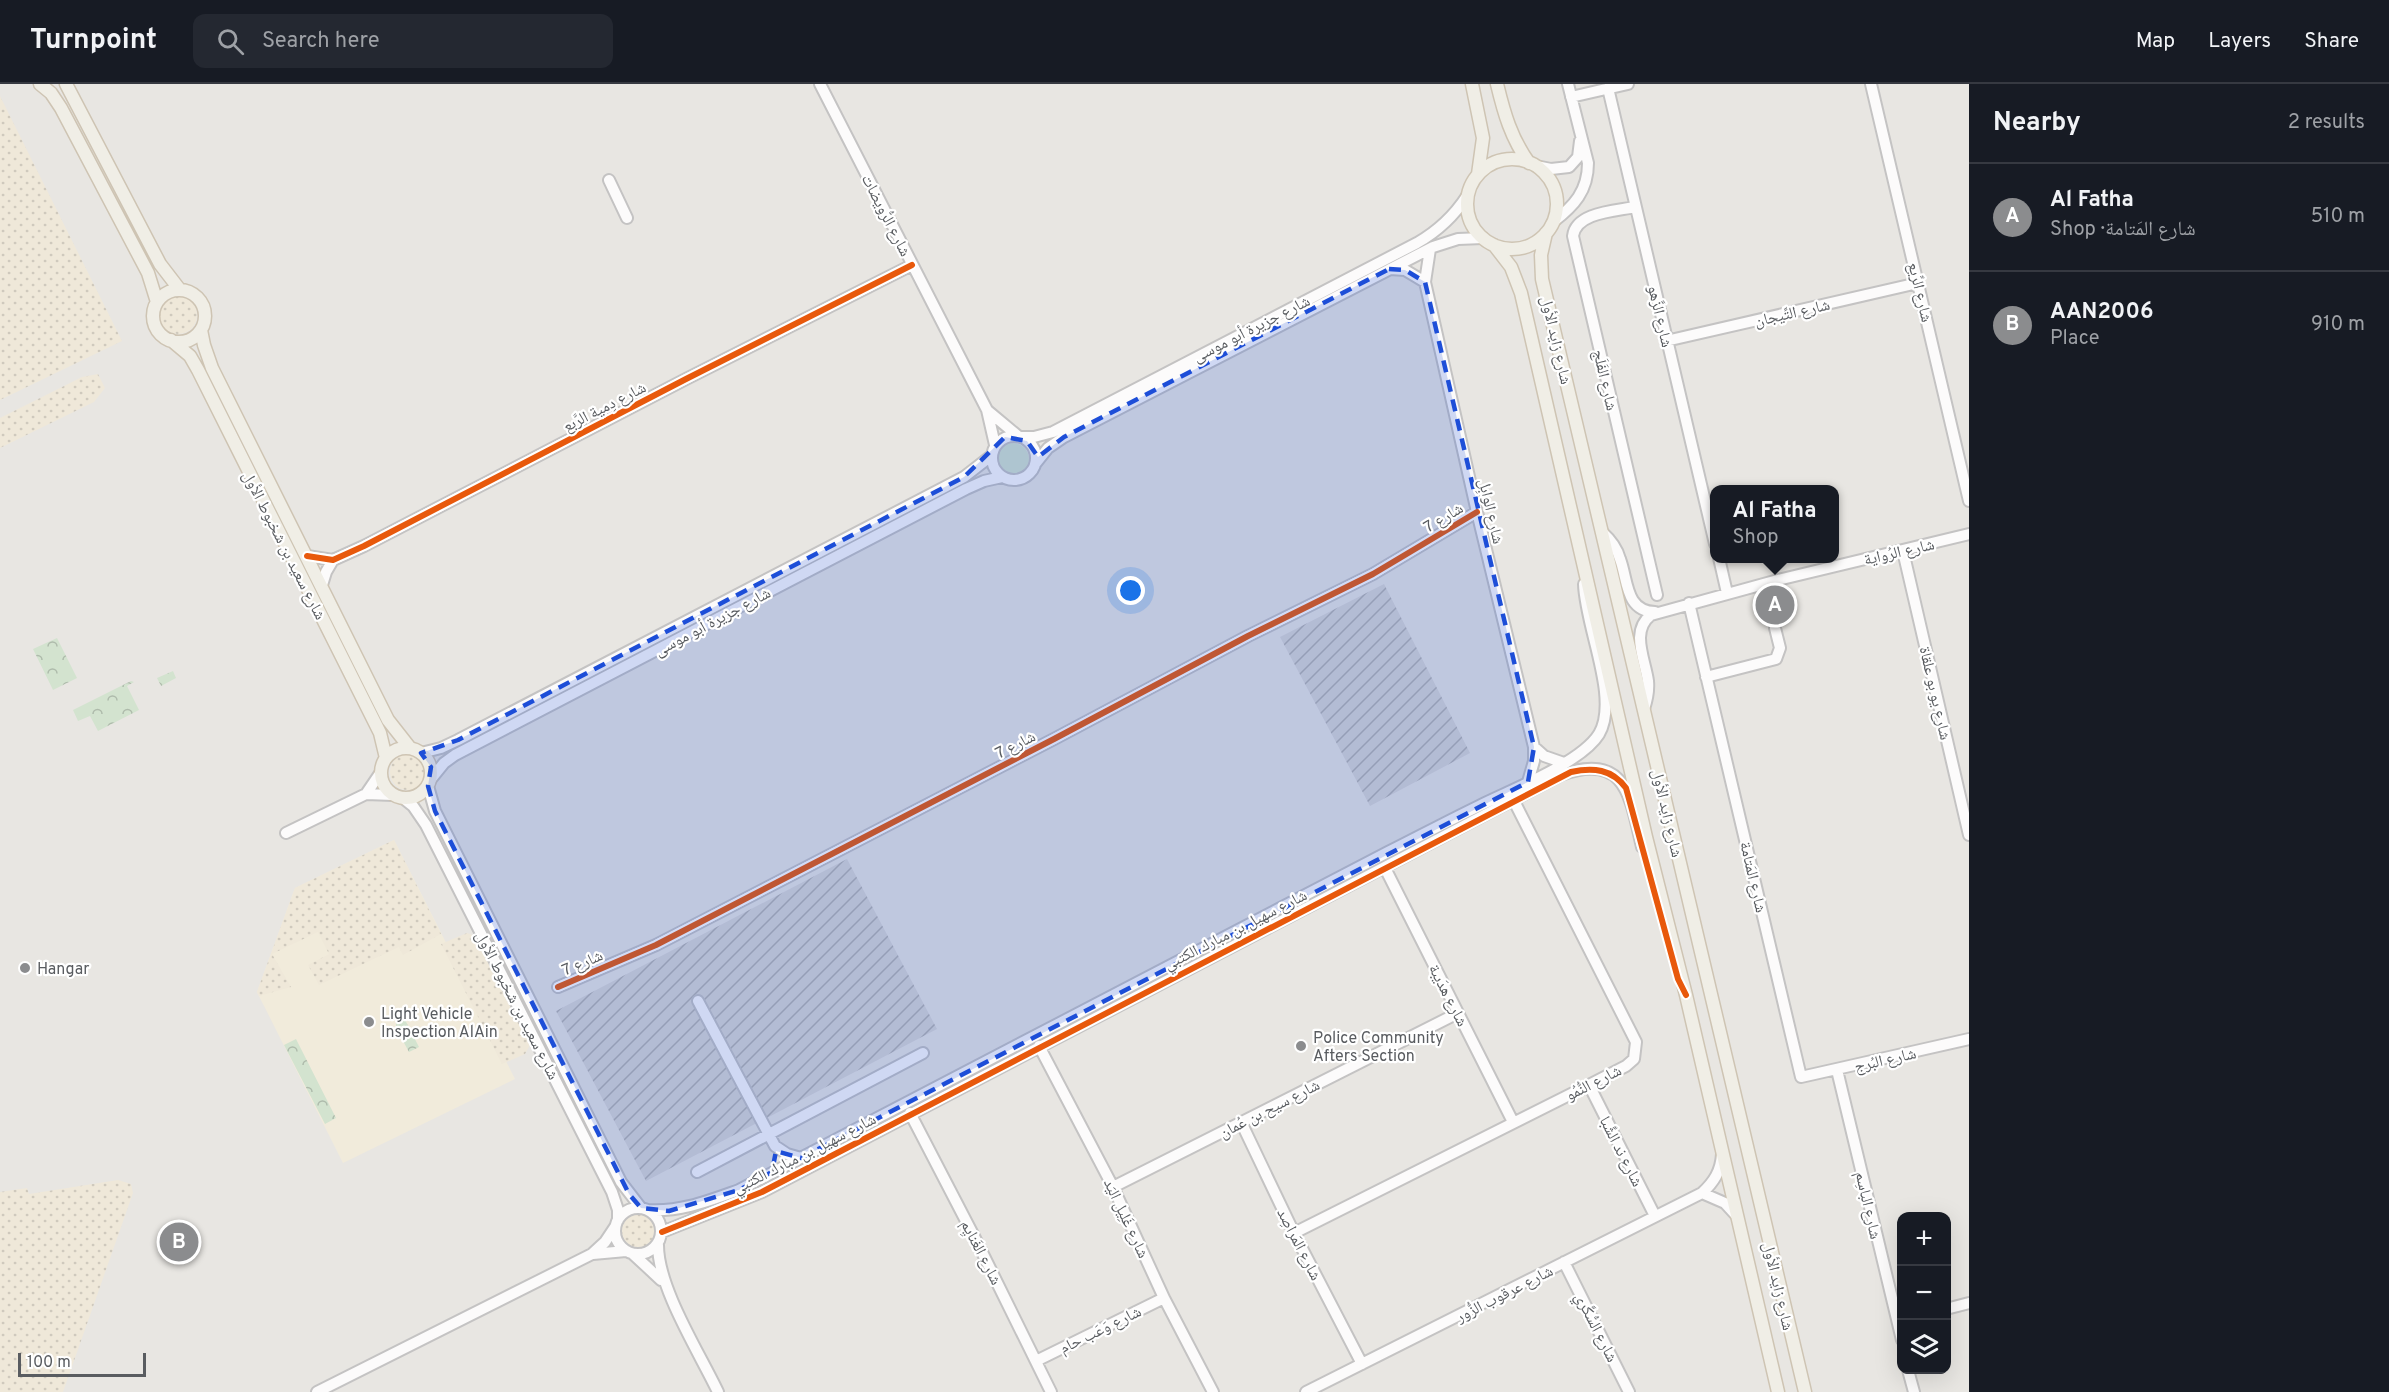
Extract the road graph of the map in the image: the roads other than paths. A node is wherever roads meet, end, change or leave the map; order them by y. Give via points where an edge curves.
1 (40, 84) edge
2 (66, 84) edge
3 (820, 84) edge
4 (1472, 84) edge
5 (1497, 84) edge
6 (1568, 84) edge
7 (1628, 84) edge
8 (1871, 84) edge
9 (1608, 88) junction
10 (1571, 97) junction
11 (1580, 137) junction
12 (1532, 164) junction
13 (1477, 175) junction
14 (609, 180) dead end
15 (1467, 196) junction
16 (1635, 207) junction
17 (627, 218) dead end
18 (1550, 227) junction
19 (1489, 241) junction
20 (1430, 249) junction
21 (912, 265) junction
22 (1389, 269) junction
23 (1425, 282) junction
24 (1918, 282) junction
25 (180, 290) junction
26 (157, 302) junction
27 (201, 330) junction
28 (171, 340) junction
29 (1666, 341) junction
30 (987, 410) junction
31 (1019, 437) junction
32 (993, 450) junction
33 (1036, 463) junction
34 (1002, 477) junction
35 (1969, 501) edge
36 (1477, 512) junction
37 (1710, 523) edge
38 (1602, 532) junction
39 (1969, 534) edge
40 (1903, 551) junction
41 (307, 556) junction
42 (333, 560) junction
43 (1720, 563) edge
44 (1585, 566) junction
45 (322, 585) junction
46 (1727, 593) junction
47 (1657, 595) dead end
48 (1689, 603) junction
49 (1655, 612) junction
50 (1775, 628) dead end
51 (1706, 677) junction
52 (1644, 709) junction
53 (1534, 747) junction
54 (415, 751) junction
55 (386, 758) junction
56 (1564, 763) junction
57 (381, 772) junction
58 (429, 782) junction
59 (1528, 782) junction
60 (366, 794) junction
61 (398, 796) junction
62 (1514, 801) junction
63 (286, 833) dead end
64 (1969, 835) edge
65 (1385, 868) junction
66 (558, 987) dead end
67 (1686, 995) junction
68 (698, 1000) dead end
69 (1458, 1013) junction
70 (1969, 1039) edge
71 (1039, 1047) junction
72 (922, 1053) dead end
73 (1837, 1070) junction
74 (1801, 1077) joint
75 (1589, 1085) junction
76 (910, 1113) junction
77 (1241, 1122) junction
78 (1513, 1122) junction
79 (769, 1134) junction
80 (775, 1146) junction
81 (1722, 1153) junction
82 (801, 1158) junction
83 (697, 1172) dead end
84 (772, 1172) junction
85 (1113, 1187) junction
86 (1702, 1193) junction
87 (645, 1209) junction
88 (1736, 1215) junction
89 (1655, 1216) junction
90 (616, 1224) junction
91 (662, 1232) junction
92 (1294, 1233) junction
93 (658, 1245) junction
94 (629, 1253) junction
95 (592, 1254) junction
96 (1564, 1262) junction
97 (665, 1285) junction
98 (1164, 1298) junction
99 (1969, 1304) edge
100 (1951, 1308) edge
101 (1897, 1312) edge
102 (1036, 1361) junction
103 (1362, 1364) junction
104 (1909, 1374) edge
105 (317, 1392) edge
106 (718, 1392) edge
107 (1051, 1392) edge
108 (1213, 1392) edge
109 (1306, 1392) edge
110 (1629, 1392) edge
111 (1778, 1392) edge
112 (1804, 1392) edge
113 (1914, 1392) edge

1 - 26 main road via 61,108 148,273
2 - 25 main road via 160,264
3 - 21 street, شارع الرُّويضات
4 - 13 main road via 1484,138
5 - 12 main road via 1507,124
6 - 10 street
7 - 9 street
8 - 24 street, شارع الرِّيع
9 - 10 street
9 - 16 street, شارع الزَّهو
10 - 11 street
11 - 12 street via 1578,158 1569,167 1551,169
11 - 18 street via 1588,163 1586,184 1575,205
12 - 13 main road via 1513,159 1497,161
12 - 18 main road via 1546,175 1556,194 1557,208
13 - 15 main road
14 - 17 street
15 - 19 main road via 1470,219
15 - 31 street, شارع جزيرة أبو موسى via 1451,218 1417,243 1053,432
16 - 29 street, شارع الزَّهو
16 - 47 street, شارع الفَلَج via 1583,219 1573,236
18 - 19 main road via 1526,246 1510,248
18 - 38 main road, شارع زايد الأول via 1541,255 1542,279
19 - 20 street, شارع جزيرة أبو موسى via 1458,239
19 - 44 main road, شارع زايد الأول via 1511,267 1521,293
20 - 22 street, شارع جزيرة أبو موسى
20 - 23 street, شارع الوابِل
21 - 30 street, شارع الرُّويضات
21 - 42 street, شارع دِمية الرَّبع
22 - 23 street via 1412,273
22 - 33 street, شارع جزيرة أبو موسى via 1064,438 1048,448
23 - 36 street, شارع الوابِل
24 - 29 street, شارع التِّيجان
24 - 35 street, شارع الرِّيع
25 - 26 main road via 167,293
25 - 27 main road via 203,306
26 - 28 main road via 154,324
27 - 28 main road via 191,339
27 - 41 main road, شارع سعيد بن شخبوط الأول via 212,368
28 - 55 main road, شارع سعيد بن شخبوط الأول via 190,356 198,370 380,734
29 - 37 street, شارع الزَّهو
30 - 31 street, شارع الرُّويضات
30 - 32 street, شارع الرُّويضات
31 - 32 street via 1005,438
31 - 33 street via 1032,445
32 - 34 street via 992,464
32 - 54 street, شارع جزيرة أبو موسى via 963,477 879,521 458,740 441,748
33 - 34 street via 1023,479
34 - 58 street, شارع جزيرة أبو موسى via 966,489 455,755
36 - 53 street, شارع الوابِل
36 - 66 street, شارع 7 via 1373,574 656,945
38 - 49 street via 1618,552 1632,601 1642,610
38 - 52 main road, شارع زايد الأول
39 - 40 street, شارع الرُواية
40 - 46 street, شارع الرُواية
40 - 64 street, شارع يو بو علقاة
41 - 42 street
41 - 45 main road, شارع سعيد بن شخبوط الأول
42 - 45 street
43 - 46 street
44 - 56 street, شارع سهيل بن مبارك الكتبي via 1585,602 1605,691 1606,713 1603,727 1591,744
44 - 67 main road, شارع زايد الأول
45 - 54 main road, شارع سعيد بن شخبوط الأول via 392,726
46 - 48 street, شارع الرُواية
48 - 49 street, شارع الرُواية
48 - 51 street, شارع المَتامة
49 - 52 street via 1644,621 1640,634 1648,685
50 - 51 street via 1780,648 1776,659
51 - 74 street, شارع المَتامة
52 - 112 main road, شارع زايد الأول
53 - 56 street via 1551,760
53 - 59 street, شارع الوابِل
54 - 55 main road via 396,750
54 - 58 main road via 431,767
55 - 57 main road
56 - 59 street, شارع سهيل بن مبارك الكتبي
57 - 60 street
57 - 61 main road via 385,788
58 - 61 main road via 415,797
58 - 87 street, شارع سعيد بن شخبوط الأول via 435,811 621,1182
59 - 82 street, شارع سهيل بن مبارك الكتبي
60 - 61 street
60 - 63 street
61 - 90 street, شارع سعيد بن شخبوط الأول via 413,806 426,825 612,1192 618,1210
62 - 65 street, شارع سهيل بن مبارك الكتبي
62 - 67 street, شارع سهيل بن مبارك الكتبي via 1561,775 1581,770 1602,770 1621,781 1630,800 1678,979
62 - 75 street, شارع النُّمُو via 1636,1042 1636,1053 1630,1063
65 - 69 street, شارع هدَيبة
65 - 71 street, شارع سهيل بن مبارك الكتبي
67 - 81 main road, شارع زايد الأول
68 - 79 street
69 - 77 street, شارع سيح بن عُمان
69 - 78 street, شارع هدَيبة
70 - 73 street, شارع البُرج
71 - 76 street, شارع سهيل بن مبارك الكتبي
71 - 85 street, شارع غَلِيل اليَد
72 - 79 street
73 - 74 street, شارع البُرج
73 - 101 street, شارع الباسِم
75 - 78 street, شارع النُّمُو
75 - 89 street, شارع ند الشِّبا
76 - 91 street, شارع سهيل بن مبارك الكتبي via 762,1192
76 - 102 street, شارع الغَنايِم
77 - 85 street, شارع سيح بن عُمان
77 - 92 street, شارع المَراصِد
78 - 92 street, شارع النُّمُو
79 - 80 street
79 - 83 street
80 - 82 street
80 - 84 street
81 - 86 street, شارع عرقوب الزُّور via 1714,1180
81 - 88 main road, شارع زايد الأول
82 - 84 street, شارع سهيل بن مبارك الكتبي
84 - 87 street, شارع سهيل بن مبارك الكتبي via 739,1190 692,1207 669,1211
85 - 98 street, شارع غَلِيل اليَد
86 - 88 street via 1718,1198
86 - 89 street, شارع عرقوب الزُّور
87 - 90 street via 628,1210
87 - 91 street via 658,1219
88 - 111 main road, شارع زايد الأول
89 - 96 street, شارع عرقوب الزُّور
90 - 94 street via 617,1241
90 - 95 street
91 - 93 street
92 - 103 street, شارع المَراصِد
93 - 94 street via 646,1253
93 - 97 street
94 - 95 street
94 - 97 street
95 - 105 street
96 - 103 street, شارع عرقوب الزُّور
96 - 110 street, شارع السُّكَّري
97 - 106 street
98 - 102 street, شارع وَعَب حام
98 - 108 street, شارع غَلِيل اليَد
99 - 100 street
102 - 107 street, شارع الغَنايِم
103 - 109 street, شارع عرقوب الزُّور
104 - 113 street

